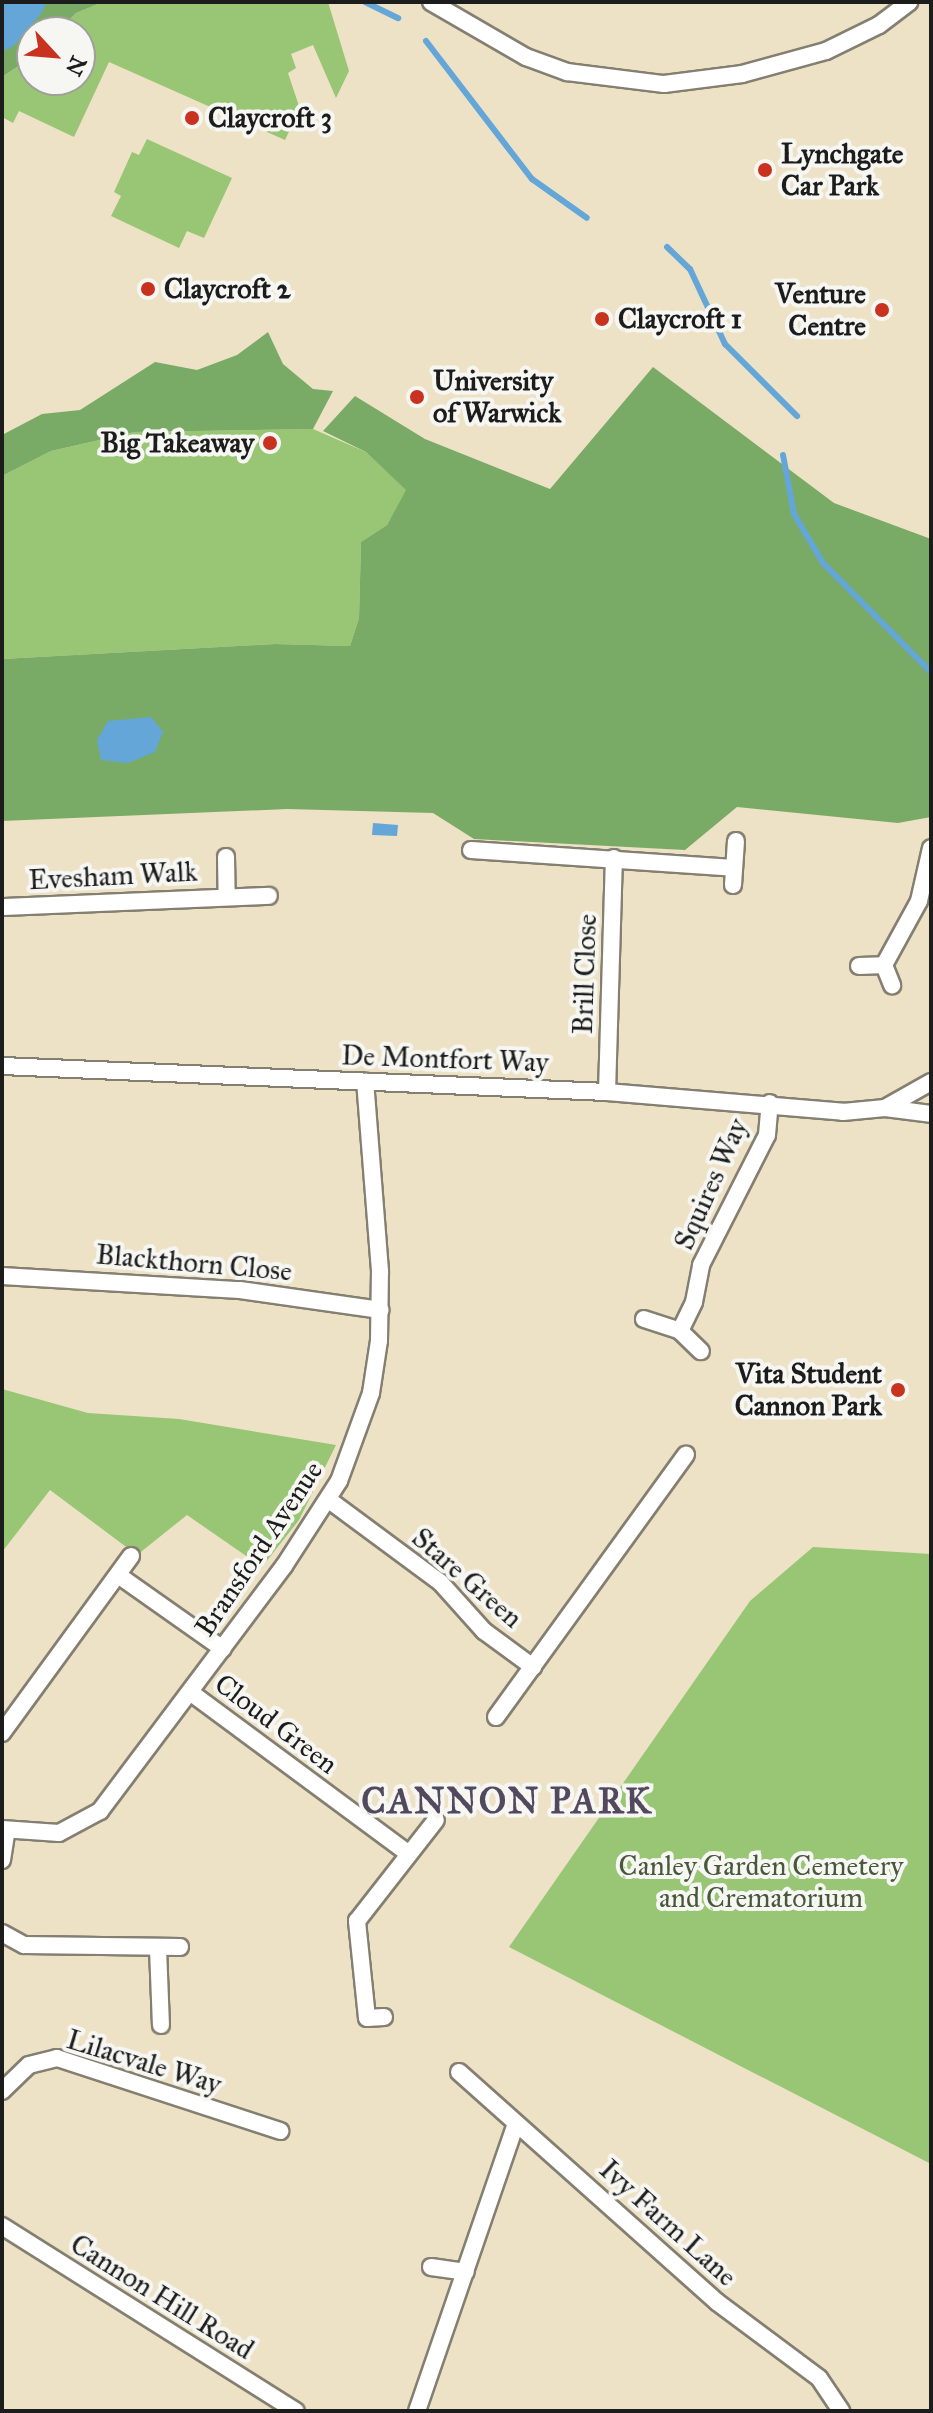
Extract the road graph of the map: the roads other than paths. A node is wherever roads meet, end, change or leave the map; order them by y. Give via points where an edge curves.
1 (431, 2) edge
2 (909, 2) edge
3 (736, 841) dead end
4 (931, 848) edge
5 (471, 850) dead end
6 (226, 857) dead end
7 (614, 858) junction
8 (227, 896) junction
9 (269, 896) dead end
10 (2, 907) edge
11 (884, 965) junction
12 (859, 966) dead end
13 (892, 985) dead end
14 (2, 1066) edge
15 (365, 1082) junction
16 (931, 1082) edge
17 (607, 1092) junction
18 (770, 1103) junction
19 (885, 1108) junction
20 (931, 1114) edge
21 (2, 1276) edge
22 (381, 1310) junction
23 (644, 1319) dead end
24 (680, 1331) junction
25 (701, 1351) dead end
26 (686, 1455) dead end
27 (329, 1500) junction
28 (131, 1556) dead end
29 (118, 1575) junction
30 (223, 1649) junction
31 (533, 1667) junction
32 (190, 1692) junction
33 (8, 1710) edge
34 (496, 1717) dead end
35 (2, 1733) edge
36 (436, 1820) dead end
37 (5, 1829) edge
38 (409, 1854) junction
39 (2, 1860) edge
40 (2, 1933) edge
41 (180, 1947) dead end
42 (158, 1948) junction
43 (384, 2017) dead end
44 (161, 2025) dead end
45 (459, 2072) dead end
46 (2, 2091) edge
47 (515, 2126) junction
48 (280, 2131) dead end
49 (2, 2226) edge
50 (431, 2267) dead end
51 (466, 2272) junction
52 (296, 2411) edge
53 (417, 2411) edge
54 (841, 2411) edge

1 - 2 street via 515,52 567,72 664,84 742,74 826,51 879,25
3 - 7 street via 733,876
4 - 11 street via 919,901
5 - 7 street
6 - 8 street, Evesham Walk
7 - 17 street, Brill Close
8 - 9 street, Evesham Walk
8 - 10 street, Evesham Walk
11 - 12 street
11 - 13 street
14 - 15 street, De Montfort Way
15 - 17 street, De Montfort Way
15 - 22 street, Bransford Avenue
16 - 19 street, De Montfort Way
17 - 18 street, De Montfort Way
18 - 19 street, De Montfort Way via 843,1112
18 - 24 street, Squires Way via 767,1135 701,1265 694,1302
19 - 20 street, De Montfort Way
21 - 22 street, Blackthorn Close via 240,1290
22 - 27 street, Bransford Avenue via 371,1393
23 - 24 street
24 - 25 street
26 - 31 street, Stare Green
27 - 30 street, Bransford Avenue
27 - 31 street, Stare Green via 440,1582 484,1631
28 - 29 street
29 - 30 street
29 - 33 street
30 - 32 street, Bransford Avenue
31 - 34 street, Stare Green
32 - 37 street, Bransford Avenue via 100,1811 59,1833
32 - 38 street, Cloud Green
33 - 35 street
36 - 38 street
37 - 39 street
38 - 43 street via 357,1921 367,2018
40 - 42 street via 24,1945
41 - 42 street
42 - 44 street
45 - 47 street, Ivy Farm Lane
46 - 48 street, Lilacvale Way via 29,2065 57,2058
47 - 51 street
47 - 54 street, Ivy Farm Lane via 732,2315 819,2378
49 - 52 street, Cannon Hill Road
50 - 51 street
51 - 53 street

